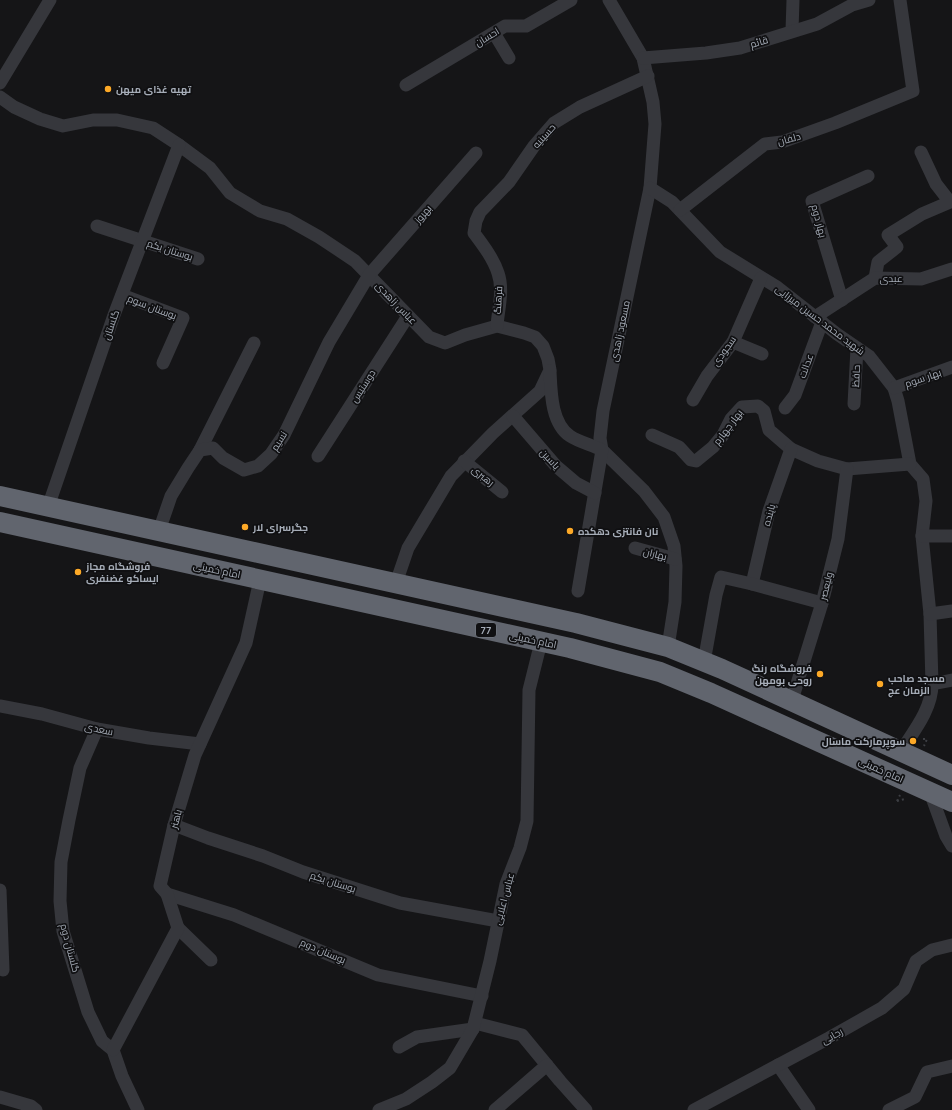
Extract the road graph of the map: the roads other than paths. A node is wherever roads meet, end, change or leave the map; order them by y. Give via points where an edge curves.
1 (50, 0) edge
2 (571, 0) edge
3 (609, 0) edge
4 (793, 0) edge
5 (869, 0) edge
6 (900, 0) edge
7 (792, 31) junction
8 (494, 33) junction
9 (509, 58) dead end
10 (643, 58) junction
11 (648, 76) junction
12 (0, 83) edge
13 (406, 85) dead end
14 (0, 97) edge
15 (179, 145) junction
16 (921, 152) dead end
17 (476, 153) dead end
18 (868, 176) dead end
19 (650, 188) junction
20 (680, 210) junction
21 (97, 226) dead end
22 (474, 233) joint
23 (142, 241) junction
24 (198, 259) dead end
25 (952, 269) edge
26 (369, 275) junction
27 (761, 278) junction
28 (875, 278) junction
29 (122, 295) junction
30 (842, 300) junction
31 (408, 316) junction
32 (819, 319) junction
33 (497, 326) junction
34 (733, 342) junction
35 (254, 343) dead end
36 (858, 348) junction
37 (762, 354) dead end
38 (163, 363) dead end
39 (952, 368) edge
40 (550, 370) junction
41 (894, 388) junction
42 (693, 400) dead end
43 (854, 404) dead end
44 (785, 408) dead end
45 (513, 416) junction
46 (652, 435) dead end
47 (790, 449) junction
48 (200, 450) junction
49 (602, 450) junction
50 (318, 456) dead end
51 (464, 461) junction
52 (910, 464) junction
53 (847, 469) junction
54 (502, 492) dead end
55 (595, 493) junction
56 (0, 496) edge
57 (48, 507) junction
58 (0, 522) edge
59 (159, 531) junction
60 (922, 536) junction
61 (952, 536) edge
62 (635, 548) dead end
63 (150, 556) junction
64 (675, 559) junction
65 (260, 580) junction
66 (396, 583) junction
67 (752, 584) junction
68 (578, 591) dead end
69 (822, 603) junction
70 (952, 611) edge
71 (930, 614) junction
72 (541, 642) junction
73 (668, 647) junction
74 (704, 662) junction
75 (952, 680) edge
76 (932, 684) junction
77 (792, 700) junction
78 (0, 706) edge
79 (97, 729) junction
80 (200, 744) junction
81 (901, 751) junction
82 (952, 775) edge
83 (930, 792) junction
84 (952, 802) edge
85 (174, 825) junction
86 (952, 846) edge
87 (0, 890) edge
88 (167, 894) junction
89 (498, 921) junction
90 (178, 928) junction
91 (952, 945) edge
92 (211, 960) dead end
93 (3, 970) dead end
94 (482, 996) junction
95 (474, 1026) junction
96 (398, 1047) dead end
97 (113, 1050) junction
98 (547, 1065) junction
99 (778, 1066) junction
100 (952, 1066) edge
101 (0, 1097) edge
102 (36, 1110) edge
103 (138, 1110) edge
104 (379, 1110) edge
105 (495, 1110) edge
106 (586, 1110) edge
107 (694, 1110) edge
108 (809, 1110) edge
109 (890, 1110) edge

1 - 12 street
2 - 8 street, احسان via 526,26 505,26
3 - 10 street, مسعود زاهدی
4 - 7 street
5 - 7 street, قائم via 852,5 817,24
6 - 20 street, دلفان via 913,90 835,123 782,142 765,144
7 - 10 street, قائم via 740,48
8 - 9 street
8 - 13 street, احسان
10 - 11 street, مسعود زاهدی
11 - 19 street, مسعود زاهدی via 655,124
11 - 22 street, حسینیه via 580,107 554,123 509,182 480,212
14 - 15 street, عباس زاهدی via 14,107 40,119 63,126 92,120 117,120 153,128
15 - 23 street, گلستان
15 - 26 street, عباس زاهدی via 210,168 230,193 260,211 287,219 319,237 355,261
16 - 28 street via 936,184 950,202 922,214 888,235 897,247 878,262
17 - 26 street, بهروز
18 - 30 street, بهار دوم via 812,201
19 - 20 street, شهید محمد حسین میرزایی
19 - 49 street, مسعود زاهدی via 603,411 600,438
20 - 27 street, شهید محمد حسین میرزایی via 720,252
21 - 23 street
22 - 33 street, فرهنگ via 499,274 501,290
23 - 24 street, بوستان یکم
23 - 29 street, گلستان
25 - 28 street, عبدی via 921,279
26 - 31 street, عباس زاهدی
26 - 48 street, نسیم via 328,342 284,435 271,454 258,466 244,470 223,458 213,448
27 - 32 street, شهید محمد حسین میرزایی
27 - 34 street, سجودی
28 - 30 street, عبدی
29 - 38 street, بوستان سوم via 182,318
29 - 57 street, گلستان
30 - 32 street, عبدی
31 - 33 street, عباس زاهدی via 428,337 445,343
31 - 50 street, دوستیس
32 - 36 street, شهید محمد حسین میرزایی
32 - 44 street, عدالت via 795,396
33 - 40 street via 535,337 543,346
34 - 37 street
34 - 42 street, سجودی via 707,376
35 - 48 street
36 - 41 street, شهید محمد حسین میرزایی via 869,356
36 - 43 street, حافظ
39 - 41 street, بهار سوم
40 - 45 street via 540,391
40 - 49 street via 556,416 561,427 570,436
41 - 52 street, شهید محمد حسین میرزایی
45 - 51 street
45 - 55 street, یاسین via 556,466 576,483
46 - 47 street, بهار چهارم via 678,447 691,460 696,460 713,448 731,419 742,407 758,406 764,411 769,430
47 - 53 street, بهار چهارم via 818,461
47 - 67 street, پاینده via 769,510
48 - 59 street via 171,496
49 - 55 street, مسعود زاهدی
49 - 64 street via 644,491 664,517 674,546
51 - 54 street, رهبری
51 - 66 street via 451,476 408,548
52 - 53 street, بهار چهارم
52 - 60 street, شهید محمد حسین میرزایی via 923,479 926,501
53 - 69 street, ولیعصر via 838,539
55 - 68 street, مسعود زاهدی
56 - 57 highway
57 - 59 highway
58 - 63 highway, امام خمینی / 77
59 - 63 highway
59 - 66 highway
60 - 61 street
60 - 71 street, شهید محمد حسین میرزایی
62 - 64 street, بهاران
63 - 65 highway, امام خمینی / 77
64 - 73 street via 675,602
65 - 72 highway, امام خمینی / 77
65 - 80 street, باهنر via 246,642
66 - 73 highway via 576,623
67 - 69 street
67 - 74 street via 721,577
69 - 77 street, ولیعصر
70 - 71 street
71 - 76 street, شهید محمد حسین میرزایی
72 - 83 highway, امام خمینی / 77 via 660,672
72 - 89 street, عباس اعلایی via 529,690 527,821 506,884
73 - 74 highway
74 - 77 highway
75 - 76 street
76 - 81 street, شهید محمد حسین میرزایی via 923,716
77 - 81 highway
78 - 79 street, سعدی
79 - 80 street, سعدی
79 - 97 street, گلستان دوم via 80,768 61,862 60,901 63,931 88,1012 102,1041
80 - 85 street, باهنر
81 - 82 highway
83 - 84 highway, امام خمینی / 77
83 - 86 street
85 - 88 street, باهنر via 160,886
85 - 89 street, بوستان یکم via 400,904
87 - 93 street
88 - 90 street, باهنر
88 - 94 street, بوستان دوم via 234,916 378,975
89 - 94 street, عباس اعلایی
90 - 92 street
90 - 97 street
91 - 99 street, رجایی via 932,950 916,961 904,989 882,1008
94 - 95 street, عباس اعلایی
95 - 96 street via 417,1037
95 - 98 street via 522,1035
95 - 104 street, عباس اعلایی via 450,1068 406,1099
97 - 103 street, گلستان دوم
98 - 105 street
98 - 106 street
99 - 107 street, رجایی
99 - 108 street
100 - 109 street via 927,1072 915,1096
101 - 102 street via 31,1106

